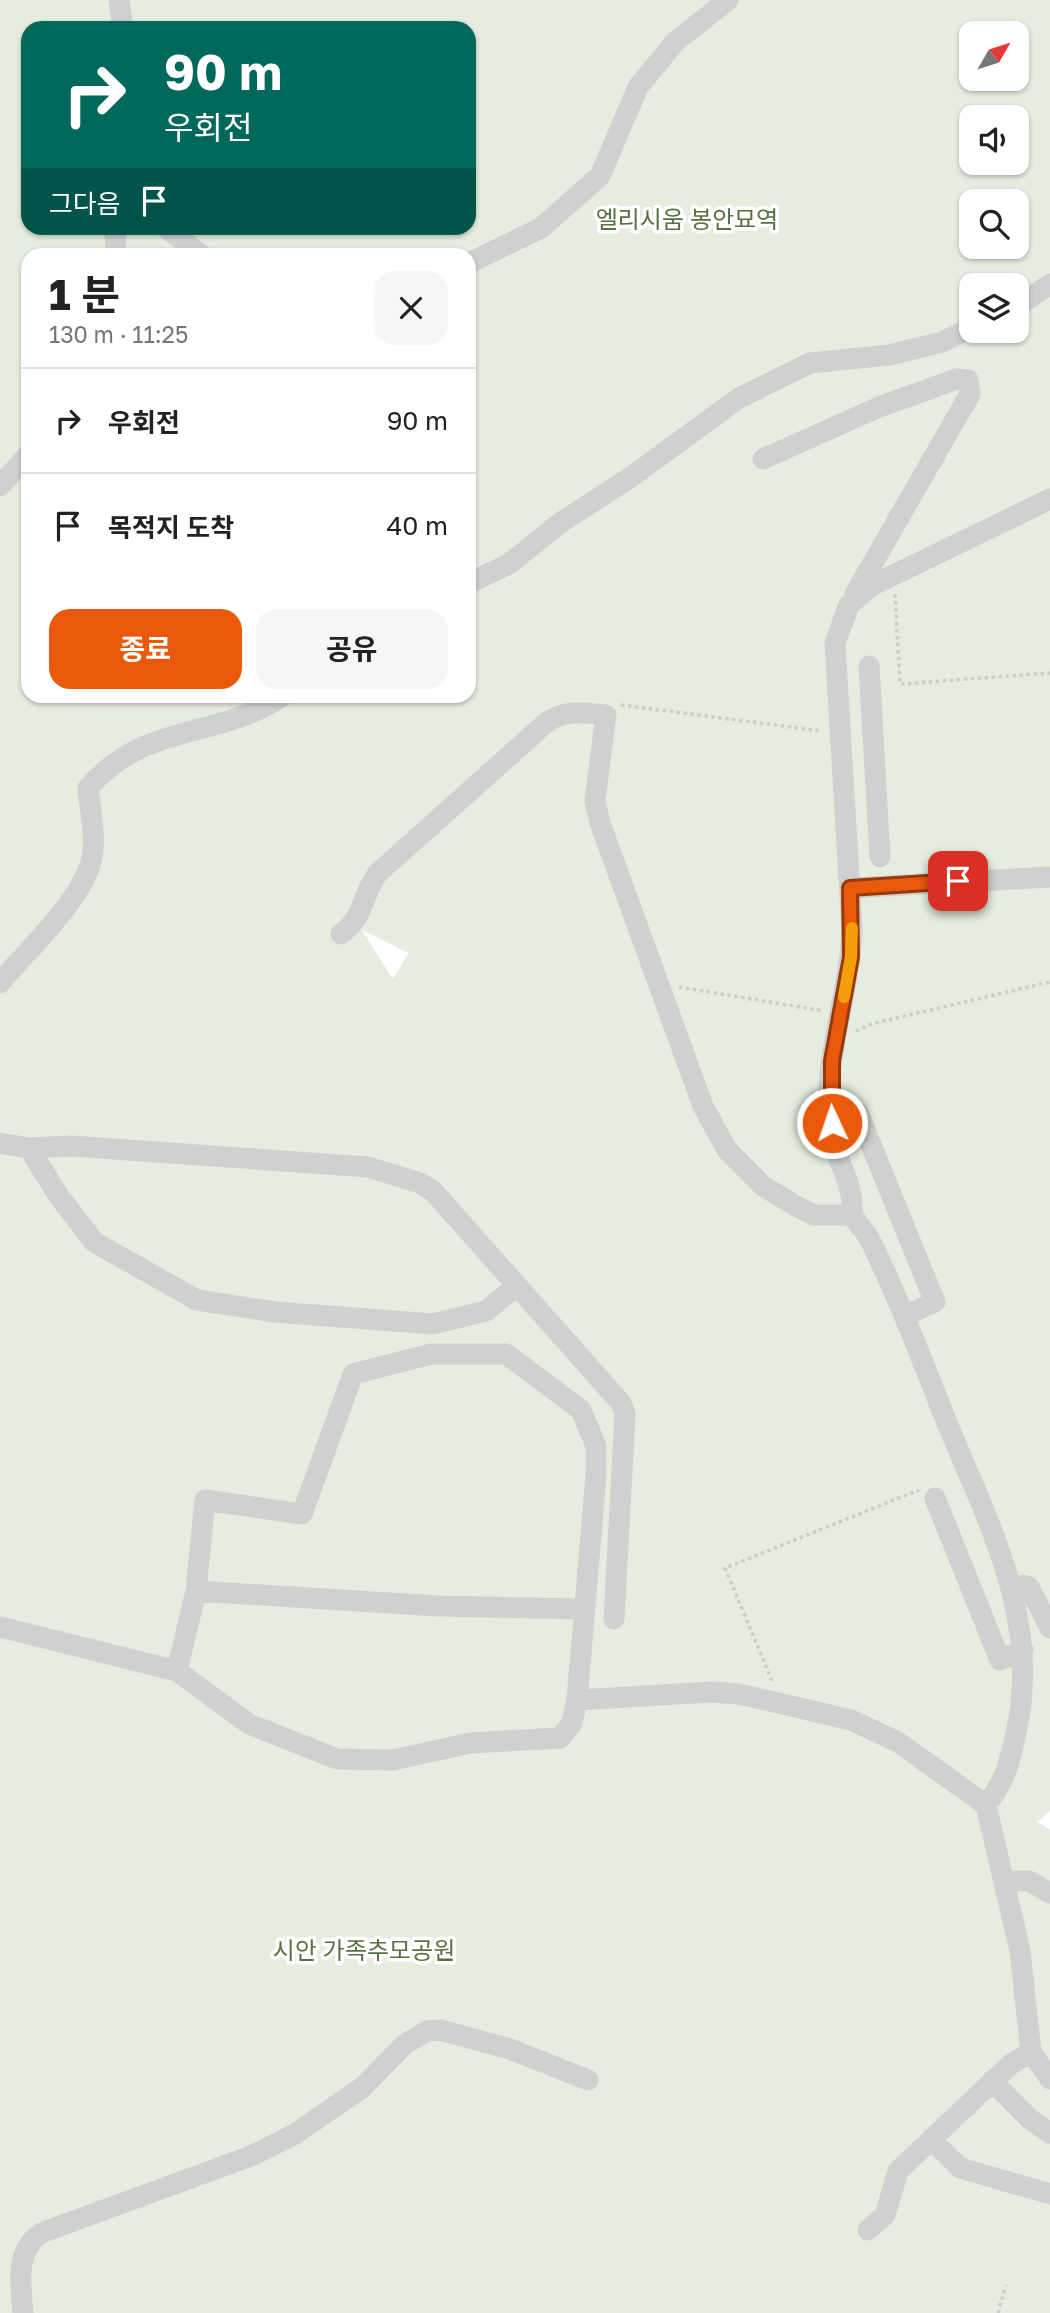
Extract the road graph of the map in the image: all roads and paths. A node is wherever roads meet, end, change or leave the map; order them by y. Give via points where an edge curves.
1 (120, 0) edge
2 (728, 0) edge
3 (122, 21) edge
4 (176, 235) edge
5 (193, 248) edge
6 (476, 260) edge
7 (1050, 284) edge
8 (1029, 299) edge
9 (959, 334) edge
10 (763, 459) dead end
11 (21, 463) edge
12 (0, 486) edge
13 (1050, 499) edge
14 (890, 575) junction
15 (476, 580) edge
16 (849, 605) junction
17 (869, 666) dead end
18 (1050, 673) edge
19 (272, 703) edge
20 (606, 715) junction
21 (871, 733) junction
22 (842, 734) junction
23 (880, 857) dead end
24 (1050, 877) edge
25 (850, 888) junction
26 (341, 934) dead end
27 (1050, 982) edge
28 (0, 983) edge
29 (656, 984) junction
30 (841, 1013) junction
31 (835, 1041) junction
32 (858, 1113) dead end
33 (0, 1143) edge
34 (29, 1148) junction
35 (853, 1215) junction
36 (516, 1286) junction
37 (904, 1316) junction
38 (931, 1492) joint
39 (1012, 1589) junction
40 (196, 1591) junction
41 (584, 1609) junction
42 (614, 1619) dead end
43 (0, 1627) edge
44 (1050, 1628) edge
45 (1023, 1650) junction
46 (177, 1671) junction
47 (577, 1700) junction
48 (781, 1703) junction
49 (986, 1805) junction
50 (1006, 1881) junction
51 (1050, 1893) edge
52 (1031, 2052) junction
53 (1050, 2079) edge
54 (588, 2080) dead end
55 (992, 2081) junction
56 (1050, 2133) edge
57 (931, 2139) junction
58 (1050, 2194) edge
59 (868, 2230) dead end
60 (1006, 2285) dead end
61 (23, 2313) edge
62 (998, 2313) edge

1 - 3 lane
2 - 6 lane via 676,42 638,87 600,176 541,228
4 - 5 lane
7 - 8 lane
9 - 15 lane via 889,355 810,363 739,398 509,564
10 - 16 lane via 879,407 957,379 968,380 970,394
11 - 12 lane
13 - 14 lane
14 - 16 lane
14 - 18 path via 897,599 900,684
16 - 22 lane via 835,643
17 - 21 lane
19 - 28 lane via 260,711 140,746 103,771 88,788 92,857 80,883
20 - 22 path via 608,703
20 - 26 lane via 571,712 547,722 379,873 369,886 361,915
20 - 29 lane via 595,801
21 - 22 lane
21 - 23 lane
22 - 25 lane
24 - 25 lane
25 - 30 lane via 851,957
27 - 31 path via 870,1024
29 - 30 path
29 - 35 lane via 703,1106 727,1150 763,1186 796,1206 814,1215
30 - 31 lane
31 - 35 lane via 830,1083 833,1133
32 - 37 lane via 934,1302
33 - 34 lane
34 - 36 lane via 71,1146 368,1167 433,1191
34 - 36 lane via 94,1241 197,1300 433,1324 486,1311
35 - 37 lane
36 - 42 lane via 612,1389 625,1414
37 - 39 lane
38 - 45 lane via 1000,1660
38 - 48 path via 725,1568
39 - 44 lane via 1029,1587
39 - 45 lane
40 - 41 lane via 438,1606
40 - 41 lane via 205,1500 302,1514 354,1374 431,1354 506,1353 581,1410 596,1446
40 - 46 lane
41 - 47 lane
43 - 46 lane
45 - 49 lane via 1022,1707 1007,1771
46 - 47 lane via 249,1724 337,1759 393,1760 470,1743 560,1738 572,1723
47 - 48 lane via 711,1692
48 - 49 lane via 875,1730
49 - 50 lane
50 - 51 lane via 1029,1881
50 - 52 lane via 1025,1981
52 - 53 lane
52 - 55 lane
54 - 61 lane via 510,2049 440,2030 415,2035 363,2087 295,2134 251,2156 30,2240 20,2269
55 - 56 lane
55 - 57 lane
57 - 58 lane via 960,2168
57 - 59 lane via 898,2171 886,2215
60 - 62 path

